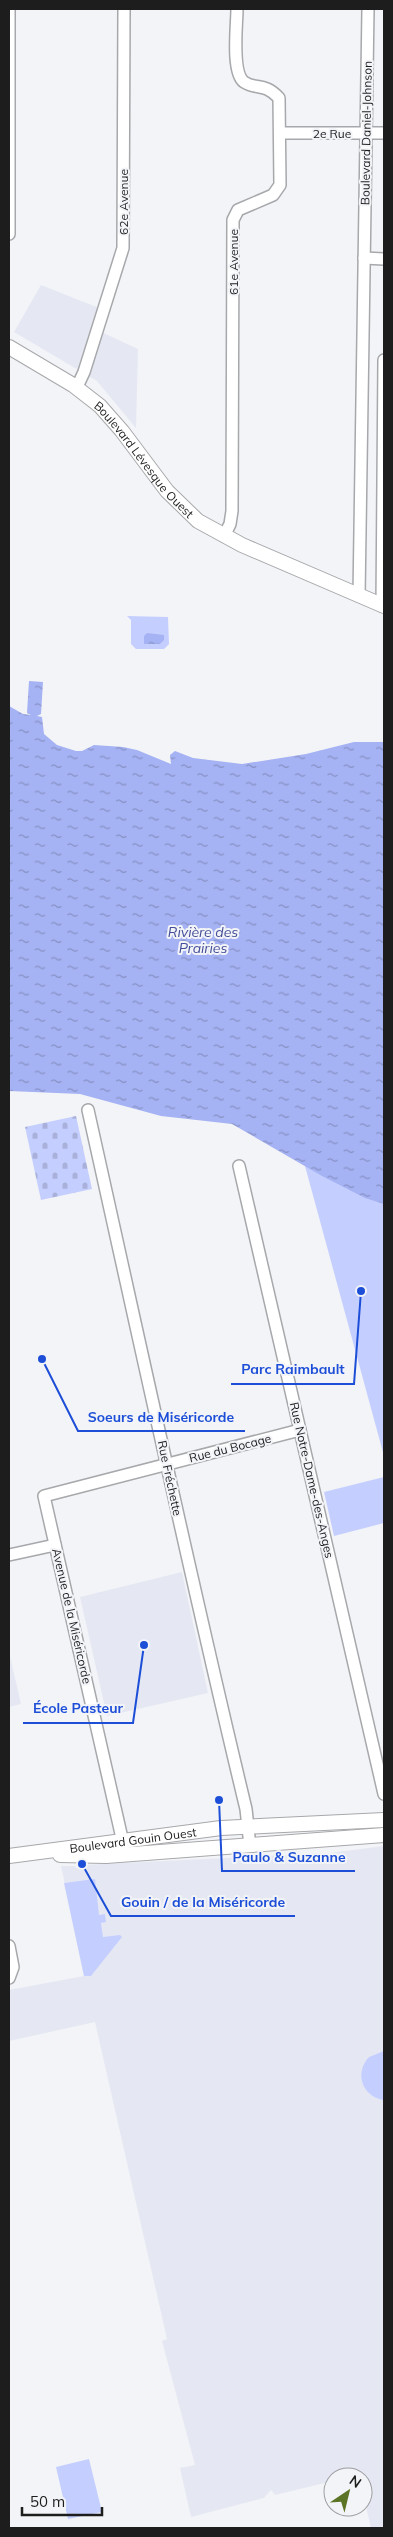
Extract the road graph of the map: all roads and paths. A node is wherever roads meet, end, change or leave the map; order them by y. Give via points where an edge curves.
1 (10, 9) edge
2 (124, 9) edge
3 (237, 9) edge
4 (368, 9) edge
5 (280, 133) junction
6 (366, 133) junction
7 (384, 133) edge
8 (9, 234) edge
9 (364, 258) junction
10 (384, 259) edge
11 (9, 347) edge
12 (384, 360) edge
13 (77, 387) junction
14 (362, 404) junction
15 (384, 406) edge
16 (224, 536) junction
17 (360, 596) junction
18 (383, 606) edge
19 (88, 1110) dead end
20 (239, 1166) dead end
21 (300, 1430) junction
22 (168, 1464) junction
23 (44, 1496) joint
24 (55, 1545) junction
25 (9, 1555) edge
26 (384, 1794) edge
27 (384, 1820) edge
28 (248, 1827) junction
29 (384, 1834) edge
30 (123, 1840) junction
31 (250, 1846) junction
32 (32, 1854) junction
33 (126, 1854) junction
34 (9, 1856) edge
35 (9, 1946) edge
36 (9, 1978) edge

1 - 8 street
2 - 13 street, 62e Avenue via 123,248
3 - 5 street, 61e Avenue via 236,72 244,82 270,89 279,98
4 - 6 street, Boulevard Daniel-Johnson
5 - 6 street, 2e Rue
5 - 16 street, 61e Avenue via 280,185 273,195 238,210 233,220 232,511
6 - 7 street, 2e Rue
6 - 9 street, Boulevard Daniel-Johnson
9 - 10 street
9 - 14 street, Boulevard Daniel-Johnson
11 - 13 street, Boulevard Lévesque Ouest
12 - 15 street
13 - 16 street, Boulevard Lévesque Ouest via 114,421 183,508
14 - 15 street
14 - 17 street, Boulevard Daniel-Johnson
15 - 18 street
16 - 17 street, Boulevard Lévesque Ouest
17 - 18 street, Boulevard Lévesque Ouest
19 - 22 street, Rue Fréchette
20 - 21 street, Rue Notre-Dame-des-Anges
21 - 22 street, Rue du Bocage
21 - 26 street, Rue Notre-Dame-des-Anges
22 - 23 street, Rue du Bocage
22 - 28 street, Rue Fréchette
23 - 24 street, Avenue de la Miséricorde
24 - 25 street
24 - 30 street, Avenue de la Miséricorde
27 - 28 street, Boulevard Gouin Ouest
28 - 30 street, Boulevard Gouin Ouest
28 - 31 street, Rue Fréchette
29 - 31 street, Boulevard Gouin Ouest
30 - 32 street, Boulevard Gouin Ouest
30 - 33 street, Avenue de la Miséricorde
31 - 33 street, Boulevard Gouin Ouest
32 - 33 street, Boulevard Gouin Ouest
32 - 34 street, Boulevard Gouin Ouest
35 - 36 street via 13,1967

